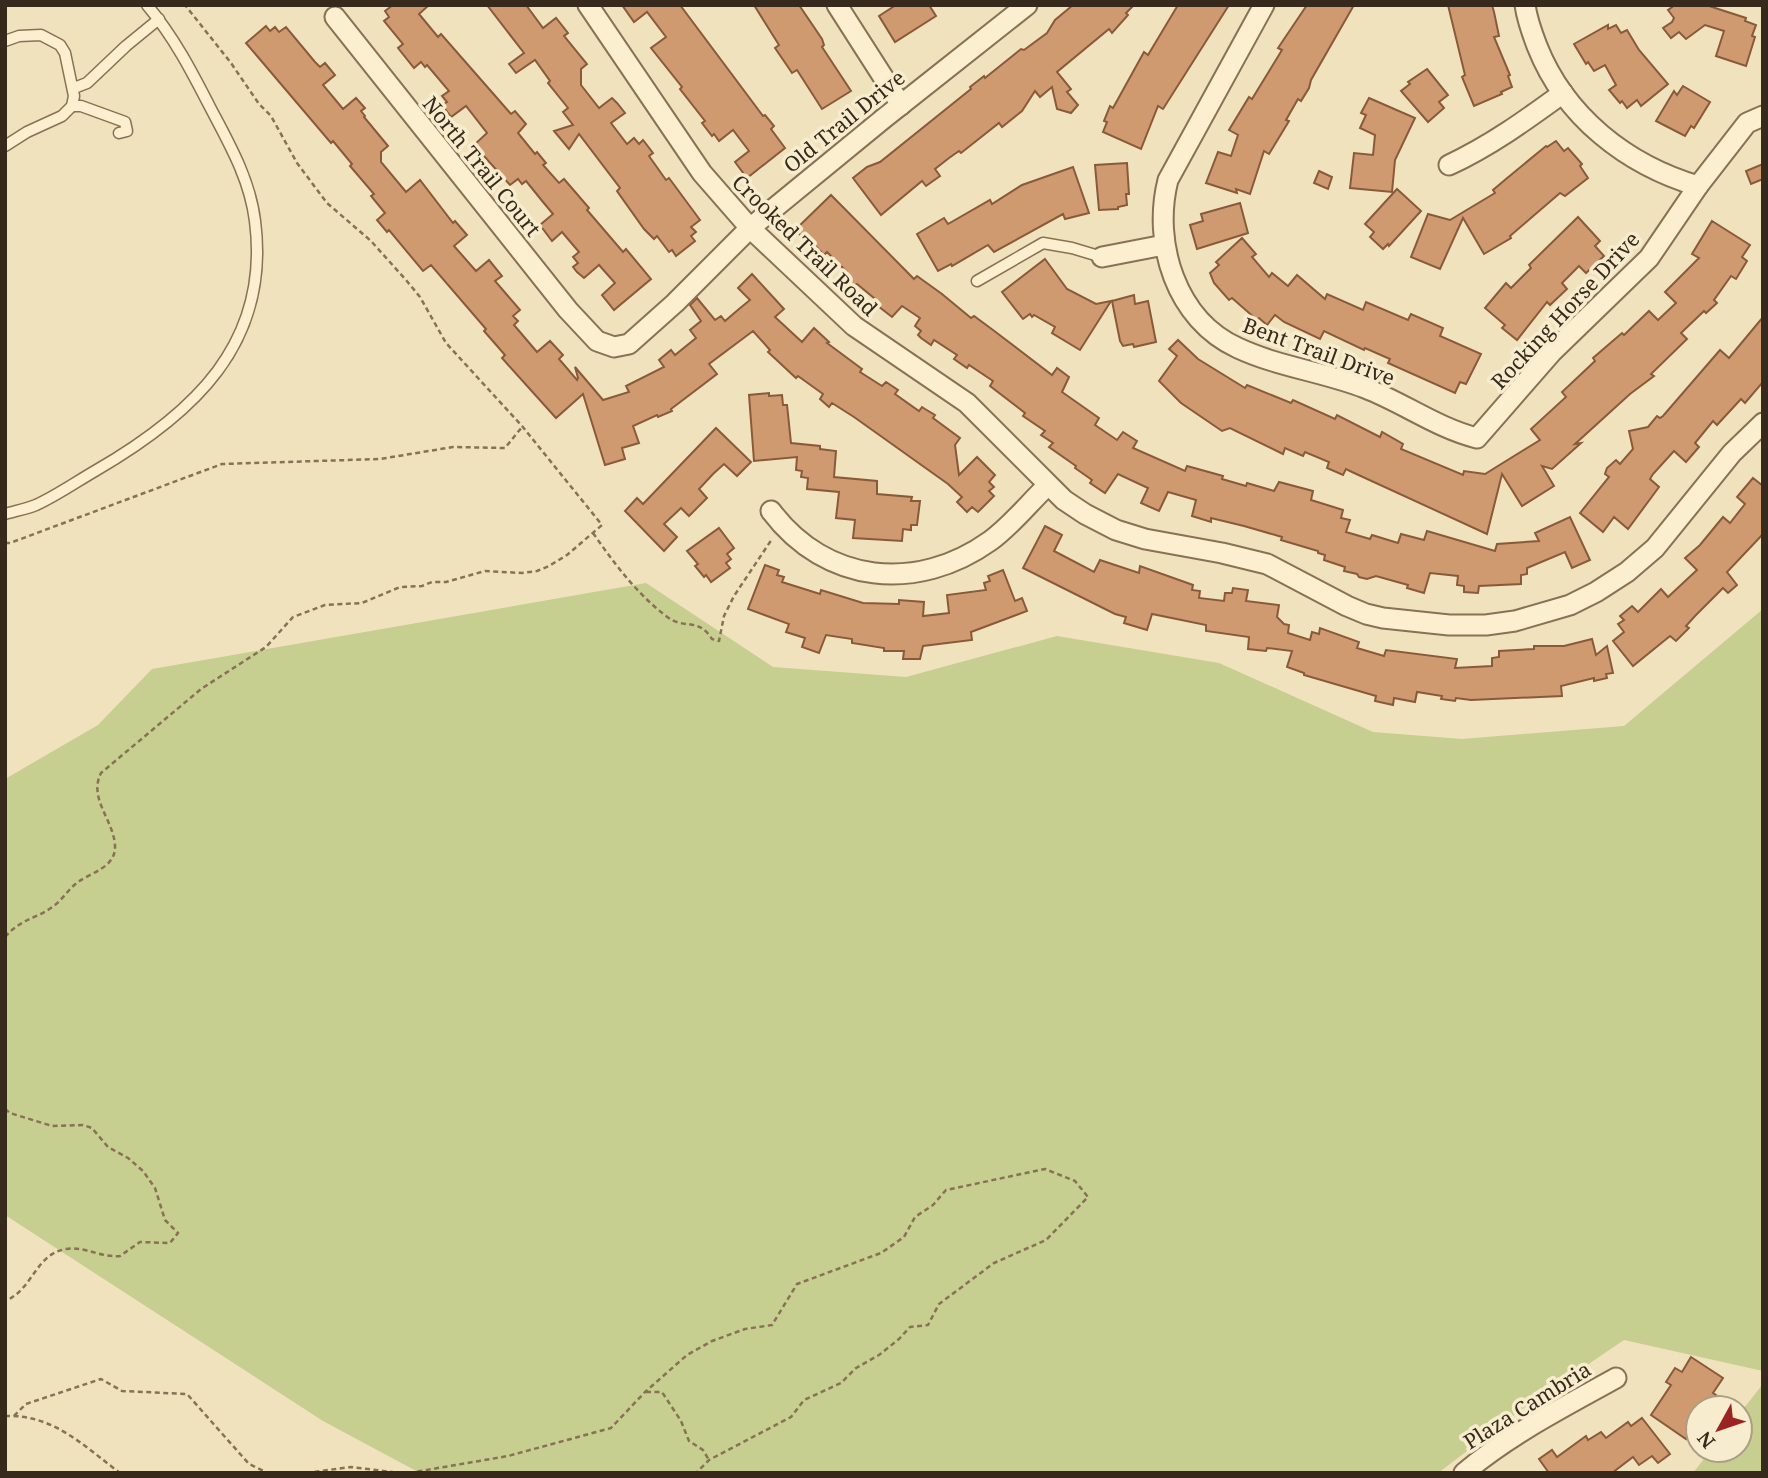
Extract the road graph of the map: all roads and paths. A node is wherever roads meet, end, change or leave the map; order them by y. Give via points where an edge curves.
1 (148, 5) edge
2 (186, 5) edge
3 (588, 5) edge
4 (837, 5) edge
5 (1027, 5) edge
6 (1264, 5) edge
7 (1525, 5) edge
8 (335, 17) dead end
9 (159, 19) junction
10 (5, 41) edge
11 (74, 88) junction
12 (1563, 93) junction
13 (901, 105) junction
14 (72, 106) junction
15 (1763, 116) edge
16 (119, 133) dead end
17 (5, 146) edge
18 (1448, 165) dead end
19 (1698, 186) junction
20 (750, 228) junction
21 (1164, 245) junction
22 (1102, 257) joint
23 (977, 281) dead end
24 (597, 341) joint
25 (1763, 423) edge
26 (522, 426) junction
27 (1477, 438) joint
28 (1048, 485) junction
29 (5, 514) edge
30 (777, 519) joint
31 (593, 533) junction
32 (5, 543) edge
33 (5, 937) edge
34 (5, 1109) edge
35 (5, 1301) edge
36 (1616, 1378) dead end
37 (645, 1392) junction
38 (5, 1416) edge
39 (14, 1416) junction
40 (709, 1460) junction
41 (120, 1473) edge
42 (268, 1473) edge
43 (306, 1473) edge
44 (400, 1473) edge
45 (409, 1473) edge
46 (696, 1473) edge
47 (1464, 1473) edge

1 - 9 lane
2 - 26 path via 271,116 296,163 327,203 372,241 420,297 446,343
3 - 20 street, Crooked Trail Road via 702,173
4 - 13 street
5 - 13 street, Old Trail Drive
6 - 21 street, Bent Trail Drive via 1168,180 1162,212
7 - 12 street via 1541,55
8 - 24 street, North Trail Court
9 - 11 lane via 87,83
9 - 29 lane via 235,155 251,198 257,254 249,308 222,366 179,413 129,451 36,505
10 - 11 lane via 40,35 60,45
11 - 14 lane
12 - 18 street via 1476,153
12 - 19 street via 1612,145 1653,170
13 - 20 street, Old Trail Drive
14 - 16 lane via 125,122 127,131
14 - 17 lane
15 - 19 street, Rocking Horse Drive via 1747,123
19 - 27 street, Rocking Horse Drive via 1649,258 1552,352
20 - 24 street, Old Trail Drive via 629,344 614,347
20 - 28 street, Crooked Trail Road via 853,326 967,403
21 - 22 street
21 - 27 street, Bent Trail Drive via 1179,288 1203,323 1224,341 1365,388
22 - 23 lane via 1044,243
25 - 28 street, Crooked Trail Road via 1732,453 1656,548 1620,577 1551,612 1486,625 1397,621 1366,614 1266,565 1116,530 1085,514
26 - 31 path via 603,525
26 - 32 path via 505,448 453,447 380,459 222,464
28 - 30 street via 978,549 912,572 878,574 842,566 809,550
30 - 31 path via 724,616 719,641 698,624 680,624 668,618 613,562
31 - 33 path via 567,555 537,570 485,571 446,582 400,587 362,603 325,605 293,617 265,647 201,689 101,773 97,793 115,845 110,861
34 - 35 path via 52,1126 92,1128 108,1147 143,1171 155,1188 165,1220 178,1233 170,1243 136,1243 121,1256 62,1250 38,1266 19,1295
36 - 47 street, Plaza Cambria via 1526,1429
37 - 40 path via 662,1392 689,1441
37 - 40 path via 687,1355 712,1341 772,1325 797,1284 881,1254 904,1237 915,1217 933,1206 946,1190 1045,1169 1075,1181 1088,1197 1046,1240 994,1263 939,1304 928,1325 910,1327 841,1383 804,1400 791,1417
37 - 45 path via 611,1428 508,1456
38 - 39 path
39 - 41 path via 36,1418 60,1428
39 - 42 path via 26,1404 101,1379 122,1391 187,1394 249,1464
40 - 46 path
43 - 44 path via 351,1467

